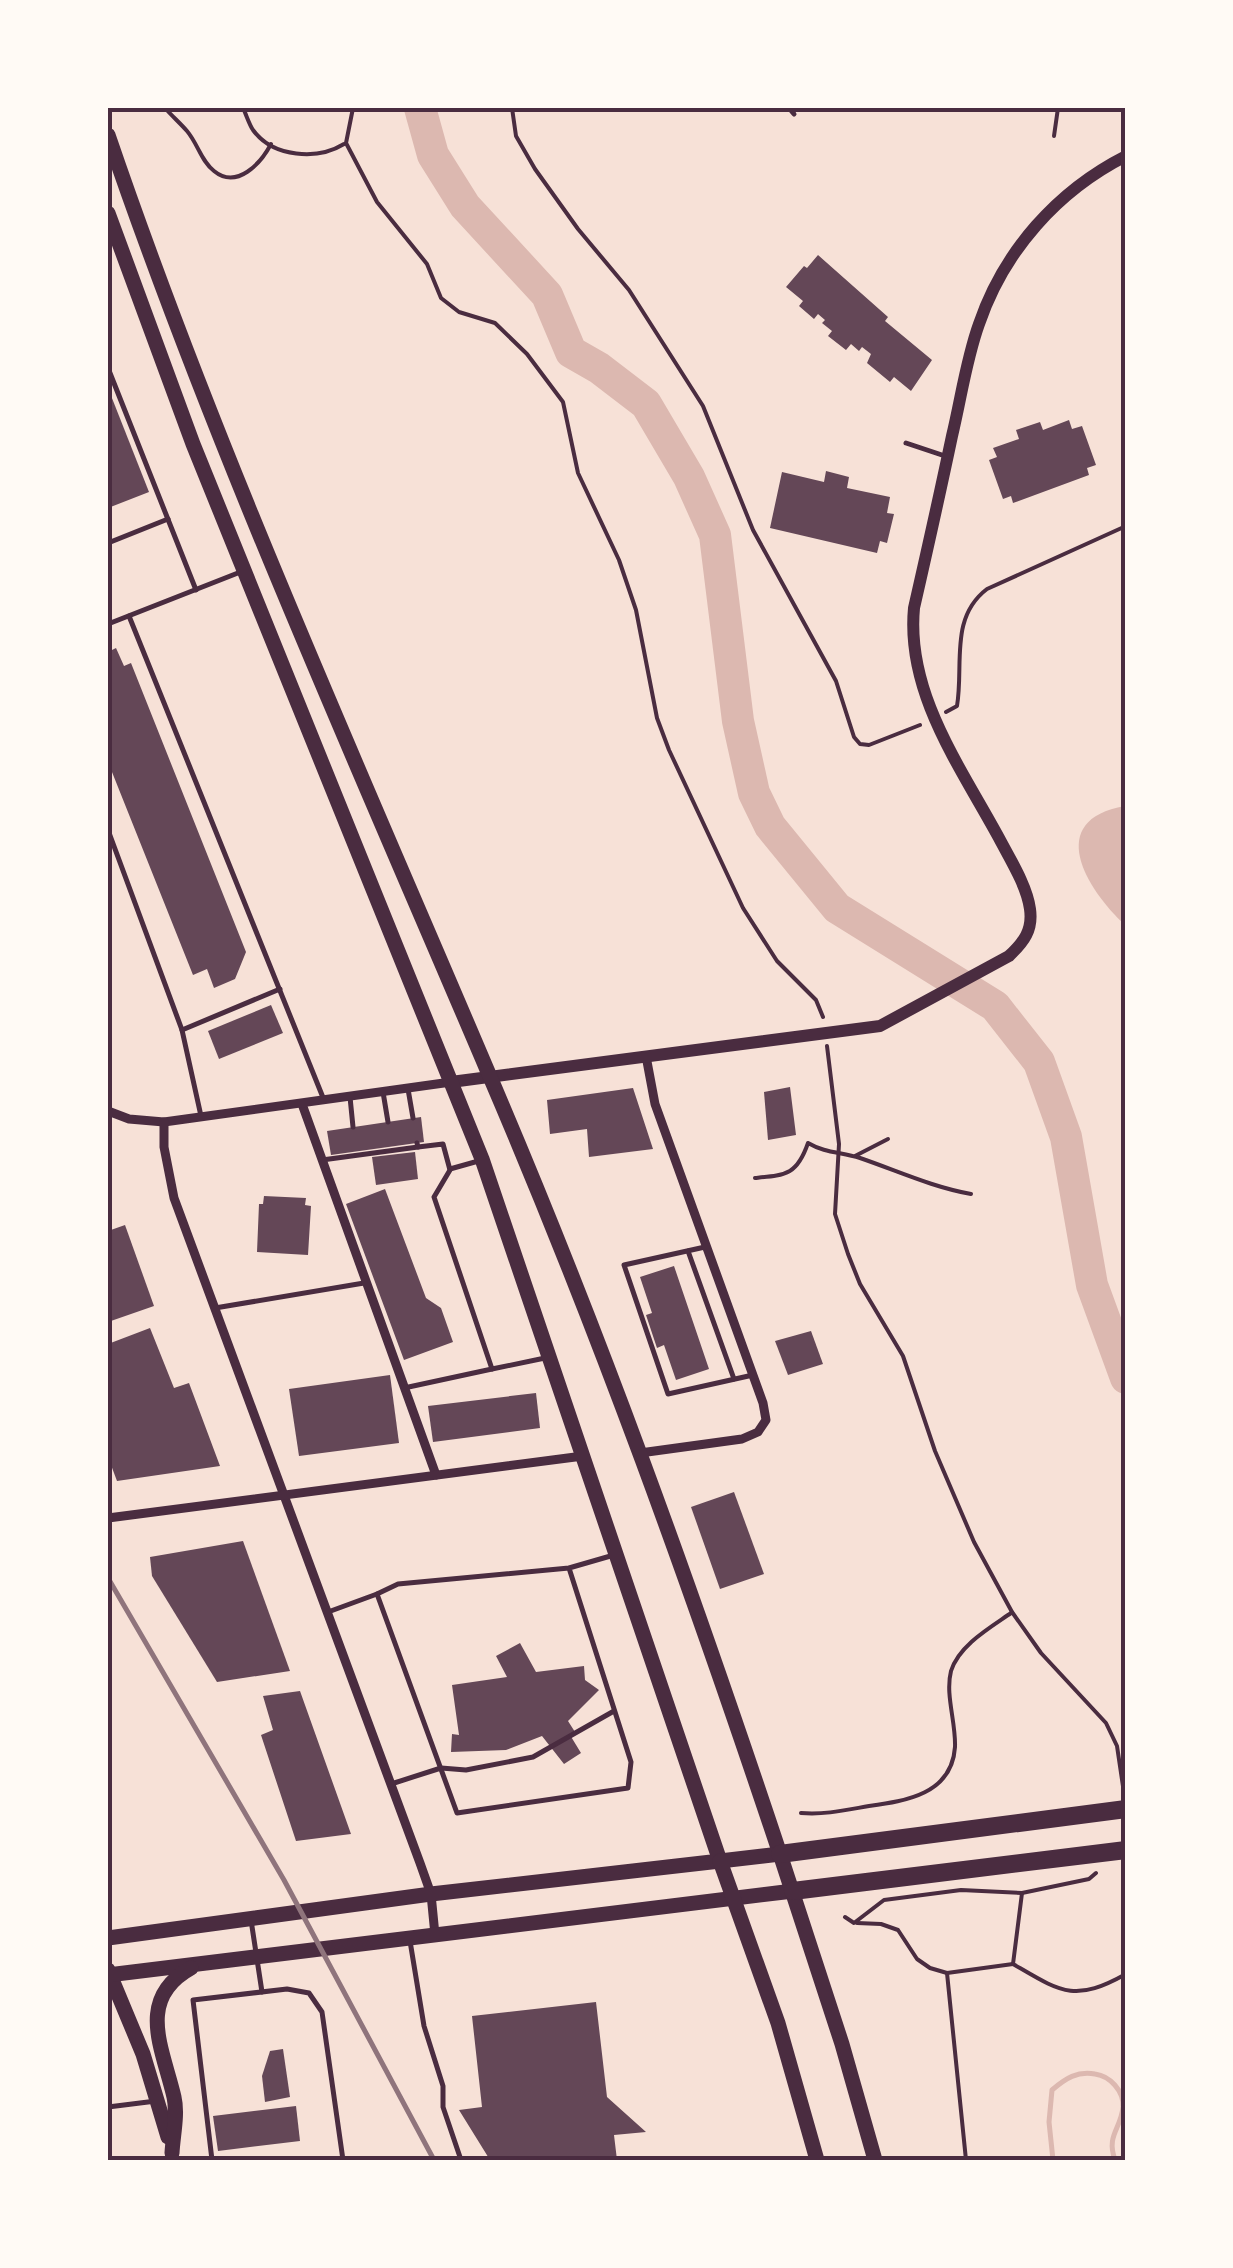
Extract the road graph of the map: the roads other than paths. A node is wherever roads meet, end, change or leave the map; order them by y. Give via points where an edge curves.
1 (790, 108) edge
2 (794, 114) dead end
3 (108, 134) edge
4 (1126, 156) edge
5 (108, 213) edge
6 (111, 234) edge
7 (108, 368) edge
8 (109, 377) edge
9 (906, 443) dead end
10 (948, 456) junction
11 (168, 519) junction
12 (108, 543) edge
13 (246, 570) junction
14 (196, 590) junction
15 (129, 616) junction
16 (108, 624) edge
17 (108, 830) edge
18 (280, 990) junction
19 (182, 1030) junction
20 (646, 1056) junction
21 (491, 1077) junction
22 (451, 1082) junction
23 (408, 1089) junction
24 (383, 1092) junction
25 (350, 1097) junction
26 (324, 1101) junction
27 (302, 1104) junction
28 (108, 1112) edge
29 (201, 1116) junction
30 (413, 1118) dead end
31 (164, 1122) junction
32 (388, 1122) dead end
33 (354, 1127) dead end
34 (322, 1160) junction
35 (482, 1160) junction
36 (450, 1170) junction
37 (707, 1246) junction
38 (688, 1251) junction
39 (366, 1283) junction
40 (214, 1308) junction
41 (550, 1357) junction
42 (492, 1368) junction
43 (753, 1375) junction
44 (734, 1379) junction
45 (404, 1388) junction
46 (640, 1454) junction
47 (584, 1456) junction
48 (436, 1475) junction
49 (284, 1495) junction
50 (108, 1518) edge
51 (616, 1554) junction
52 (570, 1568) junction
53 (377, 1594) junction
54 (327, 1613) junction
55 (614, 1711) junction
56 (440, 1768) junction
57 (391, 1784) junction
58 (1126, 1806) edge
59 (1126, 1850) edge
60 (780, 1854) junction
61 (720, 1861) junction
62 (792, 1891) junction
63 (431, 1894) junction
64 (733, 1898) junction
65 (251, 1918) junction
66 (435, 1935) junction
67 (108, 1938) edge
68 (410, 1938) junction
69 (257, 1958) junction
70 (196, 1965) junction
71 (108, 1973) edge
72 (262, 1992) junction
73 (159, 2101) junction
74 (108, 2108) edge
75 (173, 2156) edge
76 (212, 2160) edge
77 (343, 2160) edge
78 (461, 2160) edge
79 (817, 2160) edge
80 (874, 2160) edge

1 - 2 lane
3 - 21 main road via 248,506
4 - 10 main road via 1052,207 996,282 977,328
5 - 6 main road
6 - 13 main road
7 - 8 lane
8 - 11 lane
9 - 10 lane
10 - 20 main road via 914,608 918,675 1030,904 1025,941 880,1026
11 - 12 lane
11 - 14 lane
13 - 14 lane
13 - 22 main road
14 - 15 lane
15 - 16 lane
15 - 18 lane
17 - 19 lane
18 - 19 lane
18 - 26 lane
19 - 29 lane
20 - 21 main road
20 - 37 street via 655,1104
21 - 22 main road
21 - 46 main road
22 - 23 street
22 - 35 main road
23 - 24 street
23 - 30 lane
24 - 25 street
24 - 32 lane
25 - 26 street
25 - 33 lane
26 - 27 street
27 - 29 street
27 - 34 street
28 - 31 street
29 - 31 street
31 - 40 street via 174,1198
34 - 36 lane via 443,1144
34 - 39 street
35 - 36 lane
35 - 41 main road
36 - 42 lane via 434,1197
37 - 38 lane
37 - 43 street
38 - 44 lane
38 - 44 lane via 624,1265 668,1394
39 - 40 lane
39 - 45 street
40 - 49 street
41 - 42 lane
41 - 47 main road
42 - 45 lane
43 - 44 lane
43 - 46 street via 766,1420 758,1432
45 - 48 street
46 - 60 main road
47 - 48 street
47 - 51 main road
48 - 49 street
49 - 50 street
49 - 54 street
51 - 52 lane
51 - 61 main road
52 - 53 lane via 398,1584
52 - 55 lane
53 - 54 lane
53 - 56 lane
54 - 57 street
55 - 56 lane via 533,1757 466,1770
55 - 56 lane via 631,1762 628,1788 456,1812
56 - 57 lane
57 - 63 street
58 - 60 highway
59 - 62 highway
60 - 61 main road
60 - 62 main road
61 - 63 main road
61 - 64 main road
62 - 64 main road
62 - 80 main road
63 - 65 main road
63 - 66 street
64 - 66 main road
64 - 79 main road
65 - 67 main road
65 - 69 lane
66 - 68 main road
68 - 69 main road
68 - 78 lane via 424,2026
69 - 70 main road
69 - 72 lane
70 - 71 main road
70 - 75 main road via 172,1980 159,2003 158,2042 176,2101
71 - 73 main road
72 - 76 lane via 194,2000
72 - 77 lane via 299,1989 317,2002
73 - 74 lane
73 - 75 main road

